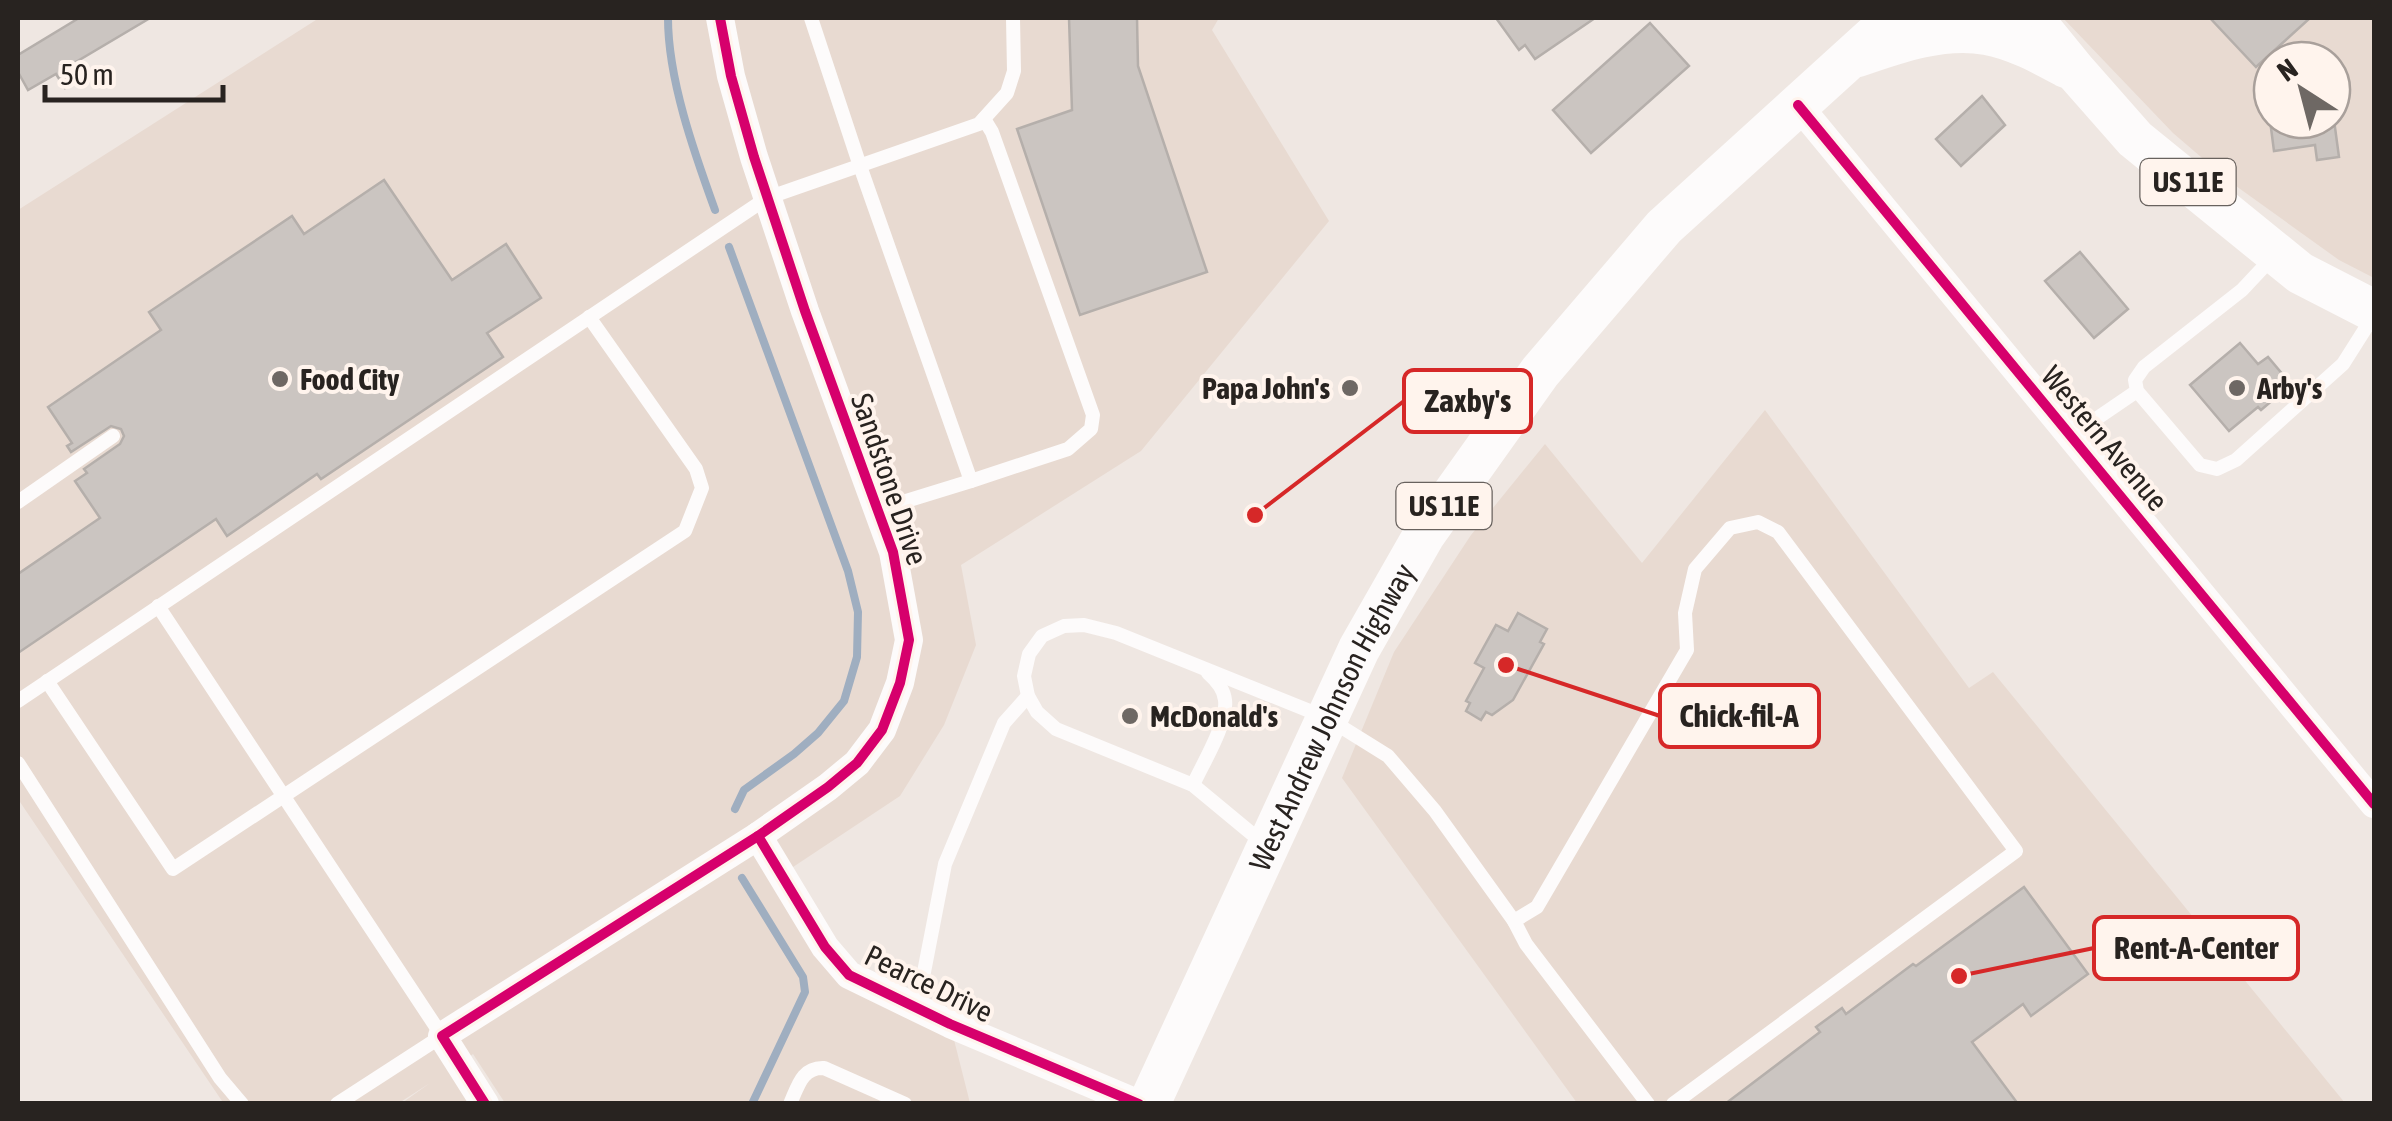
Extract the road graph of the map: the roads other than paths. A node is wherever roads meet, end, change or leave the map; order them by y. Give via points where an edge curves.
1 (720, 18) edge
2 (811, 18) edge
3 (1013, 18) edge
4 (1894, 18) edge
5 (2032, 18) edge
6 (1848, 60) junction
7 (2076, 72) junction
8 (1798, 105) junction
9 (984, 119) junction
10 (860, 166) junction
11 (767, 198) junction
12 (2276, 254) junction
13 (2374, 313) edge
14 (589, 317) junction
15 (2137, 391) junction
16 (114, 436) dead end
17 (2072, 436) junction
18 (971, 481) junction
19 (18, 502) edge
20 (877, 510) junction
21 (158, 606) junction
22 (1204, 669) junction
23 (47, 681) junction
24 (1028, 696) junction
25 (18, 701) edge
26 (1326, 718) junction
27 (18, 763) edge
28 (1194, 785) junction
29 (284, 796) junction
30 (2374, 803) edge
31 (758, 836) junction
32 (1267, 847) junction
33 (1514, 922) junction
34 (918, 1008) junction
35 (442, 1036) junction
36 (242, 1104) edge
37 (337, 1104) edge
38 (485, 1104) edge
39 (790, 1104) edge
40 (905, 1104) edge
41 (1139, 1104) edge
42 (1148, 1104) edge
43 (1648, 1104) edge
44 (1673, 1104) edge

1 - 11 street, Sandstone Drive
2 - 10 lane
3 - 9 lane via 1014,71 1007,93
4 - 6 main road, West Andrew Johnson Highway / US 11E
5 - 7 main road, US 11E
6 - 7 main road via 1893,44 1970,32 2007,40
6 - 8 main road, West Andrew Johnson Highway / US 11E
7 - 12 main road, US 11E via 2135,139
8 - 17 street, Western Avenue
8 - 26 main road, West Andrew Johnson Highway / US 11E via 1664,227 1540,372 1424,535
9 - 10 lane
9 - 18 lane via 1093,415 1091,429 1068,449
10 - 11 lane
10 - 18 lane
11 - 14 lane
11 - 20 street, Sandstone Drive
12 - 13 main road, US 11E
12 - 15 lane via 2242,290 2144,367
13 - 15 lane via 2343,364 2236,460 2216,470 2200,465
14 - 21 lane
14 - 29 lane via 696,470 702,488 685,530
15 - 17 lane
16 - 19 lane
17 - 30 street, Western Avenue
18 - 20 lane
20 - 31 street, Sandstone Drive via 893,552 909,640 900,683 882,730 857,763
21 - 23 lane
21 - 29 lane
22 - 24 lane via 1116,633 1064,626 1042,636 1029,654
22 - 26 lane
22 - 28 lane via 1225,699
23 - 25 lane
23 - 29 lane via 173,869
24 - 28 lane via 1056,729
24 - 34 lane via 1004,724 945,864
26 - 32 main road, West Andrew Johnson Highway / US 11E
26 - 33 lane via 1388,756 1436,810
27 - 36 lane
28 - 32 lane
29 - 35 lane
31 - 34 street, Pearce Drive via 849,975
31 - 35 street, Sandstone Drive
32 - 42 main road, West Andrew Johnson Highway / US 11E
33 - 43 lane
33 - 44 lane via 1537,907 1687,650 1685,614 1695,569 1730,528 1758,522 1778,532 2016,851
34 - 41 street, Pearce Drive
35 - 37 lane
35 - 38 street
39 - 40 lane via 814,1068

